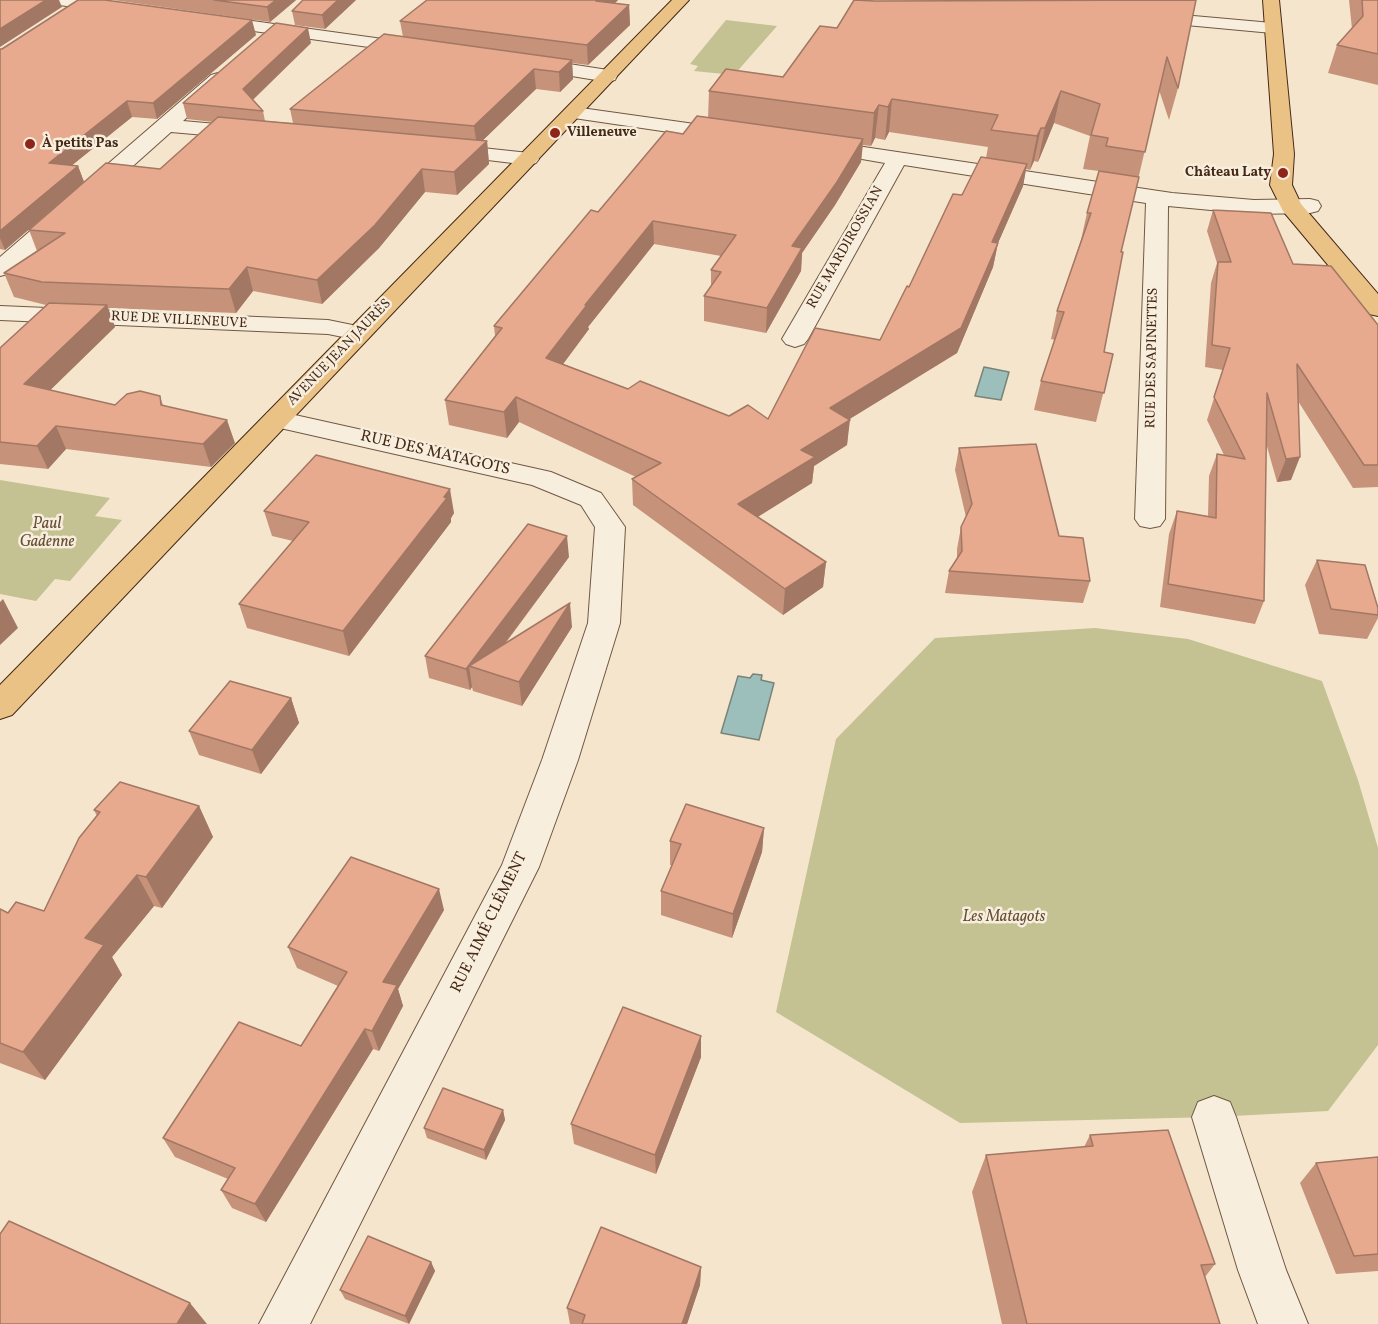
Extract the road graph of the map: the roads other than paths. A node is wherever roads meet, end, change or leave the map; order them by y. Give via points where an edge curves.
1 (681, 0) edge
2 (1271, 0) edge
3 (62, 8) edge
4 (140, 11) edge
5 (293, 14) edge
6 (1132, 16) edge
7 (197, 18) edge
8 (1272, 28) junction
9 (277, 29) junction
10 (259, 44) edge
11 (434, 51) edge
12 (516, 63) edge
13 (234, 66) edge
14 (608, 76) junction
15 (574, 112) junction
16 (165, 125) junction
17 (272, 135) edge
18 (746, 138) edge
19 (800, 144) edge
20 (426, 149) edge
21 (898, 158) junction
22 (529, 159) junction
23 (1157, 198) junction
24 (1301, 206) junction
25 (0, 269) edge
26 (1378, 282) edge
27 (1378, 309) edge
28 (0, 313) edge
29 (358, 333) junction
30 (795, 339) dead end
31 (277, 419) junction
32 (591, 499) joint
33 (1150, 519) dead end
34 (0, 706) edge
35 (1214, 1117) dead end
36 (284, 1324) edge
37 (1284, 1324) edge

1 - 14 main road, AVENUE JEAN JAURÈS
2 - 8 main road
3 - 4 street via 83,4
5 - 9 street
6 - 8 street
7 - 9 street
8 - 24 main road via 1284,153 1281,185
9 - 10 street
9 - 11 street
12 - 14 street
13 - 16 street
14 - 15 main road, AVENUE JEAN JAURÈS
15 - 18 street
15 - 22 main road, AVENUE JEAN JAURÈS
16 - 17 street
16 - 25 street
19 - 21 street
20 - 22 street
21 - 23 street
21 - 30 street, RUE MARDIROSSIAN
22 - 29 main road, AVENUE JEAN JAURÈS
23 - 24 street via 1219,205
23 - 33 street, RUE DES SAPINETTES
24 - 26 main road
24 - 27 main road
28 - 29 street, RUE DE VILLENEUVE via 328,327
29 - 31 main road, AVENUE JEAN JAURÈS
31 - 32 street, RUE DES MATAGOTS via 542,478
31 - 34 main road, AVENUE JEAN JAURÈS
32 - 36 street, RUE AIMÉ CLÉMENT via 610,527 604,623 560,760 520,867
35 - 37 street via 1262,1270

